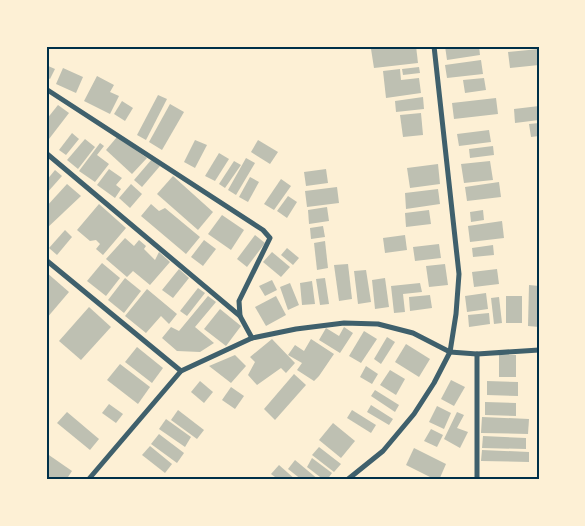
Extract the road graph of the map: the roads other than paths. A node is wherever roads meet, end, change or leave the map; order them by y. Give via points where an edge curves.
1 (434, 46) edge
2 (46, 89) edge
3 (46, 153) edge
4 (46, 260) edge
5 (240, 316) junction
6 (252, 338) junction
7 (539, 350) edge
8 (450, 352) junction
9 (477, 354) junction
10 (181, 371) junction
11 (88, 480) edge
12 (347, 480) edge
13 (477, 480) edge

1 - 8 street via 460,274
2 - 5 street via 263,230 270,238 239,301
3 - 5 street
4 - 10 street
5 - 6 street
6 - 8 street via 296,328 344,323 378,324 413,333
6 - 10 street
7 - 9 street
8 - 9 street
8 - 12 street via 414,414 383,451
9 - 13 street
10 - 11 street

